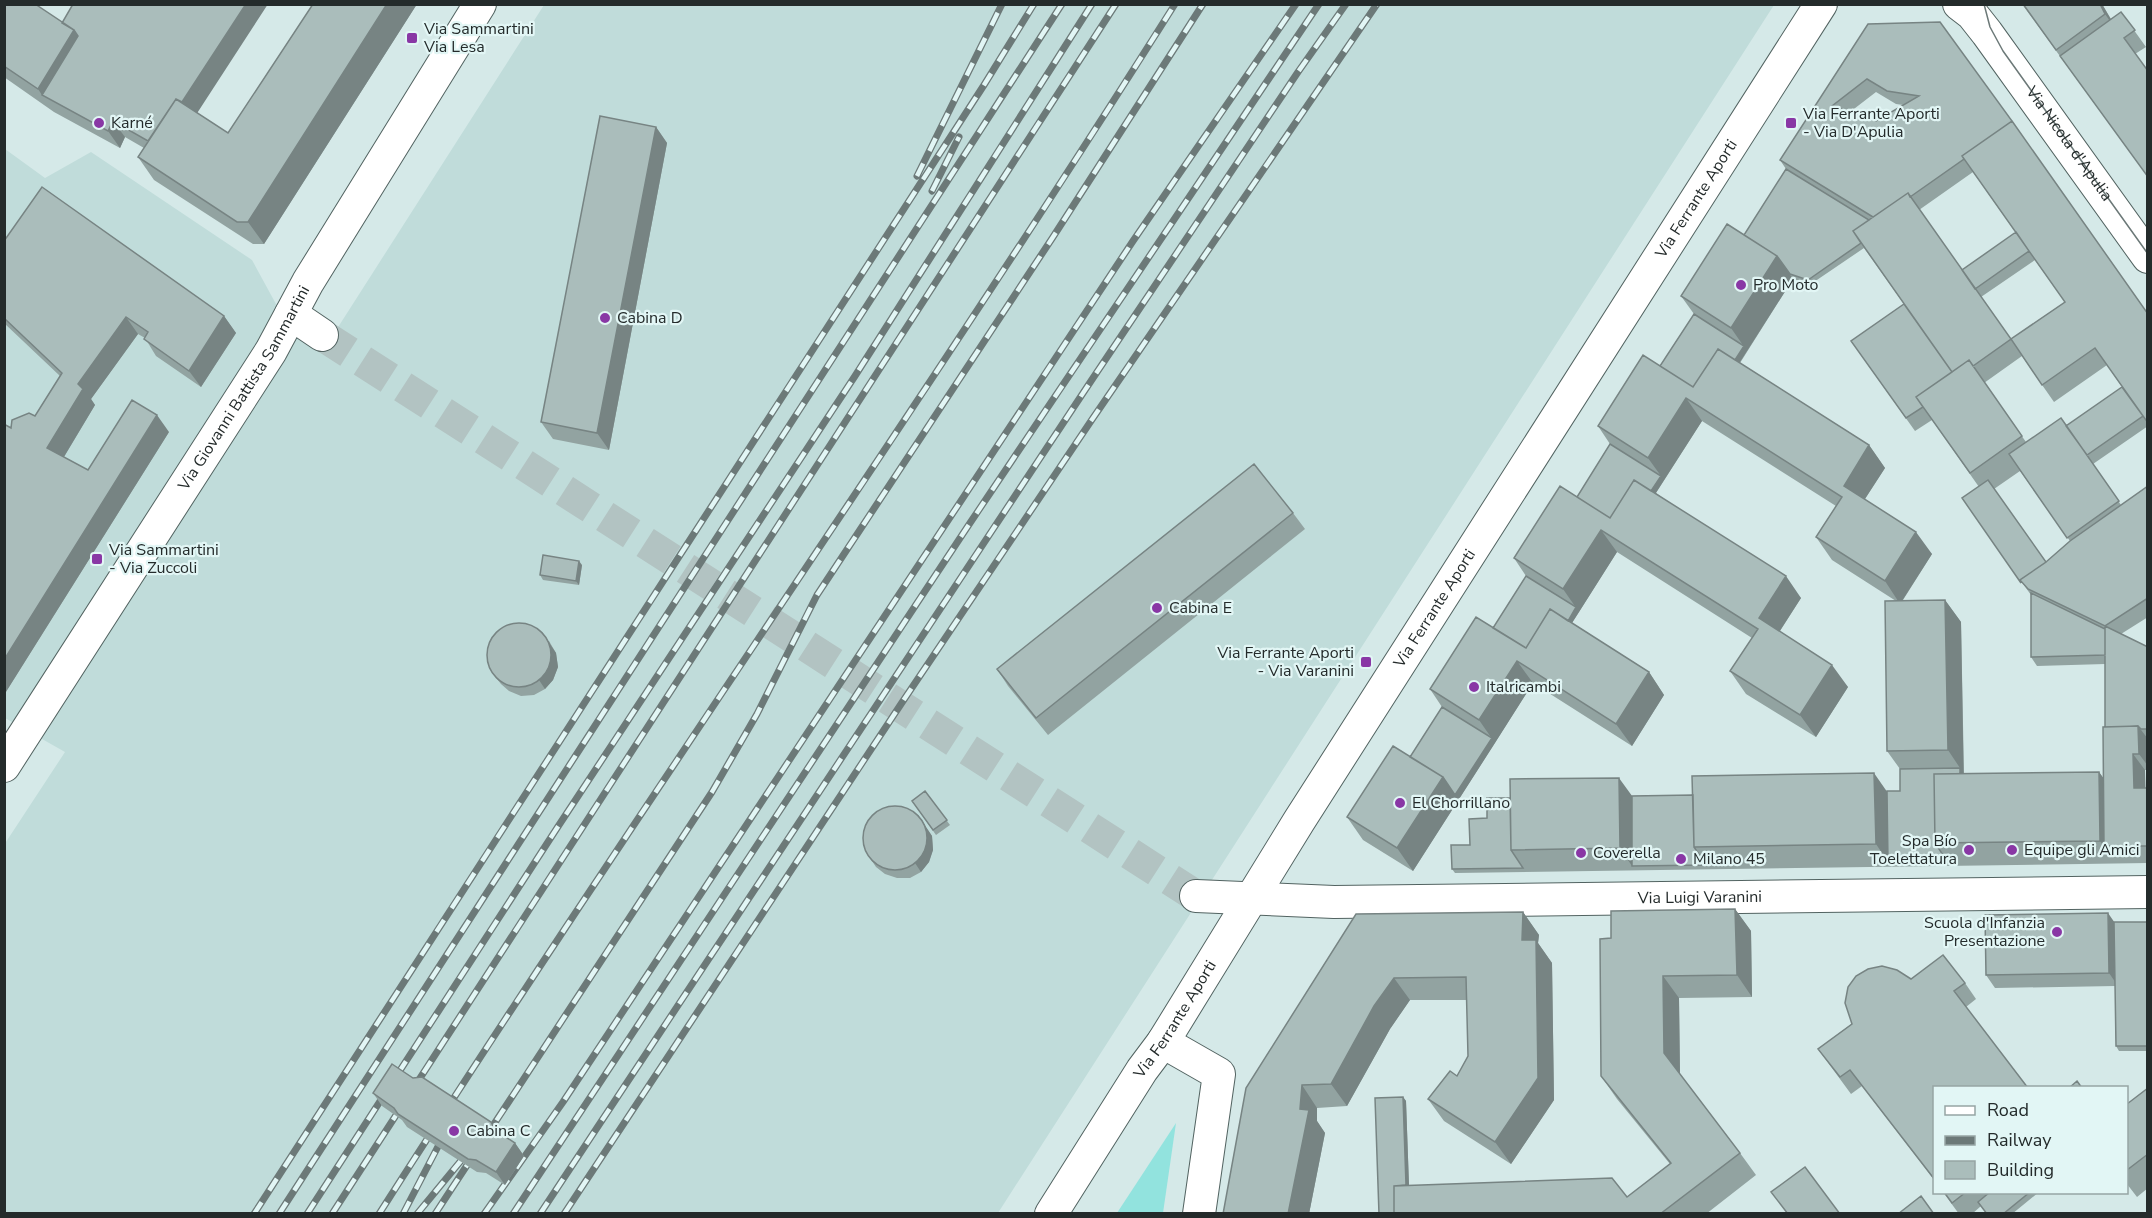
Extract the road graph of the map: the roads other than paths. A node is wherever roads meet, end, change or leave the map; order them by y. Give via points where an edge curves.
1 (480, 4) edge
2 (1821, 4) edge
3 (1959, 4) edge
4 (1985, 19) edge
5 (2148, 257) edge
6 (291, 314) junction
7 (322, 335) tunnel mouth
8 (4, 766) edge
9 (2148, 892) edge
10 (1196, 896) tunnel mouth
11 (1252, 898) junction
12 (1163, 1042) junction
13 (1051, 1214) edge
14 (1199, 1214) edge

1 - 6 street, Via Giovanni Battista Sammartini
2 - 11 street, Via Ferrante Aporti
3 - 4 street
4 - 5 street, Via Nicola d'Apulia
6 - 7 street
6 - 8 street, Via Giovanni Battista Sammartini
9 - 11 street, Via Luigi Varanini via 1334,902
10 - 11 street, Via Luigi Varanini
11 - 12 street, Via Ferrante Aporti
12 - 13 street, Via Ferrante Aporti
12 - 14 street via 1219,1074

